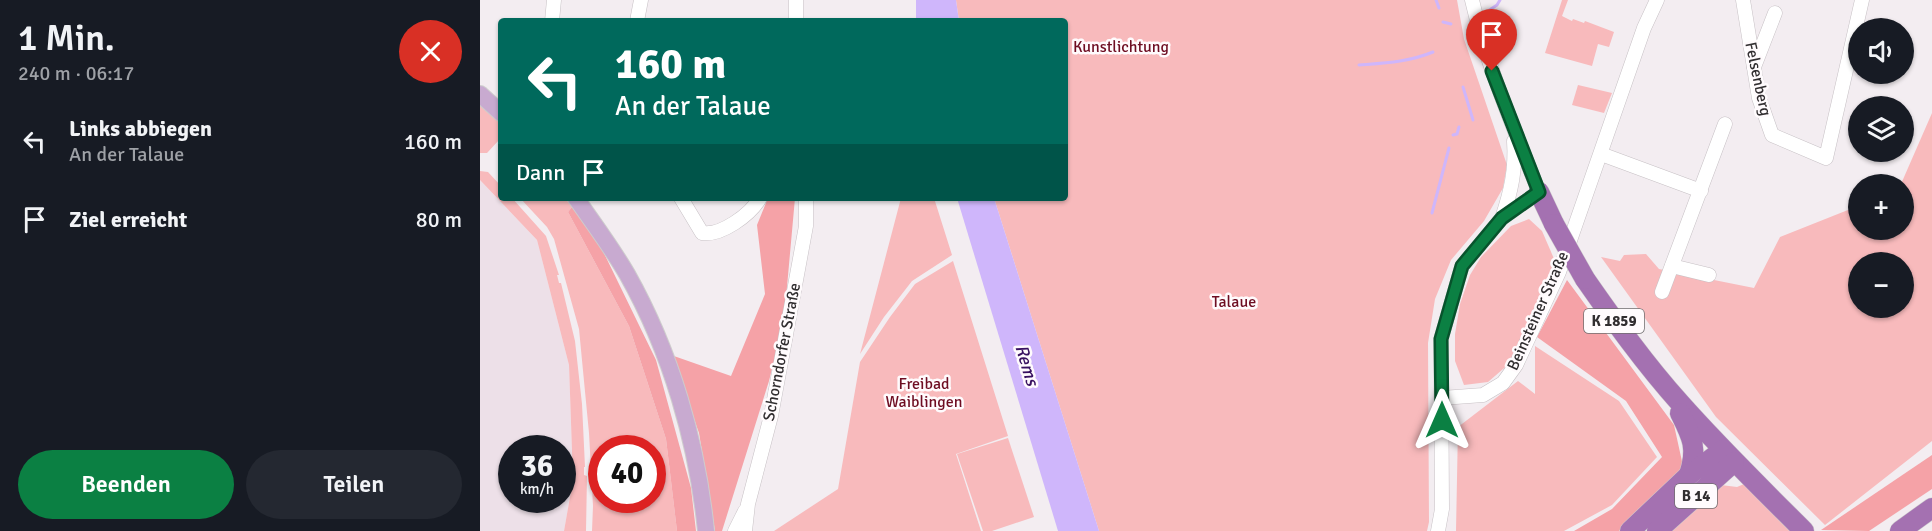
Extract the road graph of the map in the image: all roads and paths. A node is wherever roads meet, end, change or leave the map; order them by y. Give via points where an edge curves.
1 (555, 0) edge
2 (641, 0) edge
3 (796, 0) edge
4 (1472, 0) edge
5 (1657, 0) edge
6 (1743, 0) edge
7 (1862, 0) edge
8 (1775, 14) dead end
9 (552, 18) edge
10 (638, 18) edge
11 (796, 18) edge
12 (1753, 69) junction
13 (480, 94) edge
14 (498, 110) edge
15 (1725, 124) dead end
16 (1513, 126) junction
17 (1601, 154) junction
18 (1701, 191) junction
19 (1539, 192) junction
20 (578, 201) edge
21 (683, 201) edge
22 (758, 201) edge
23 (806, 201) edge
24 (1502, 218) junction
25 (1672, 266) junction
26 (1709, 275) dead end
27 (1662, 292) dead end
28 (1665, 385) junction
29 (1442, 398) junction
30 (1728, 456) junction
31 (1689, 475) junction
32 (748, 504) junction
33 (1932, 508) edge
34 (706, 531) edge
35 (735, 531) edge
36 (746, 531) edge
37 (1438, 531) edge
38 (1630, 531) edge
39 (1657, 531) edge
40 (1804, 531) edge
41 (1900, 531) edge

1 - 9 street
2 - 10 street
3 - 11 street
4 - 16 street, K 1859 via 1479,34
5 - 17 street, Beinsteiner Straße
6 - 12 street, Felsenberg
7 - 12 street, Felsenberg via 1826,158 1772,135
8 - 12 street
13 - 14 main road
15 - 18 street
16 - 19 street, K 1859
16 - 24 street via 1512,189
17 - 18 street
17 - 29 street, Beinsteiner Straße via 1559,272 1511,374 1482,395
18 - 25 street
19 - 24 street
19 - 28 highway, K 1859, bridge via 1585,279
20 - 34 main road via 627,273 669,365 689,432
21 - 22 street via 702,234 711,235 746,214
23 - 32 street, Schorndorfer Straße via 806,226 771,416
24 - 29 street via 1462,266 1441,339
25 - 26 street
25 - 27 street
28 - 30 highway, K 1859
28 - 31 highway via 1694,445
29 - 37 street via 1442,509
30 - 31 highway, B 14
30 - 39 highway, B 14
30 - 40 highway
31 - 38 highway, B 14
32 - 35 street, Schorndorfer Straße
32 - 36 street, Schorndorfer Straße
33 - 41 highway

